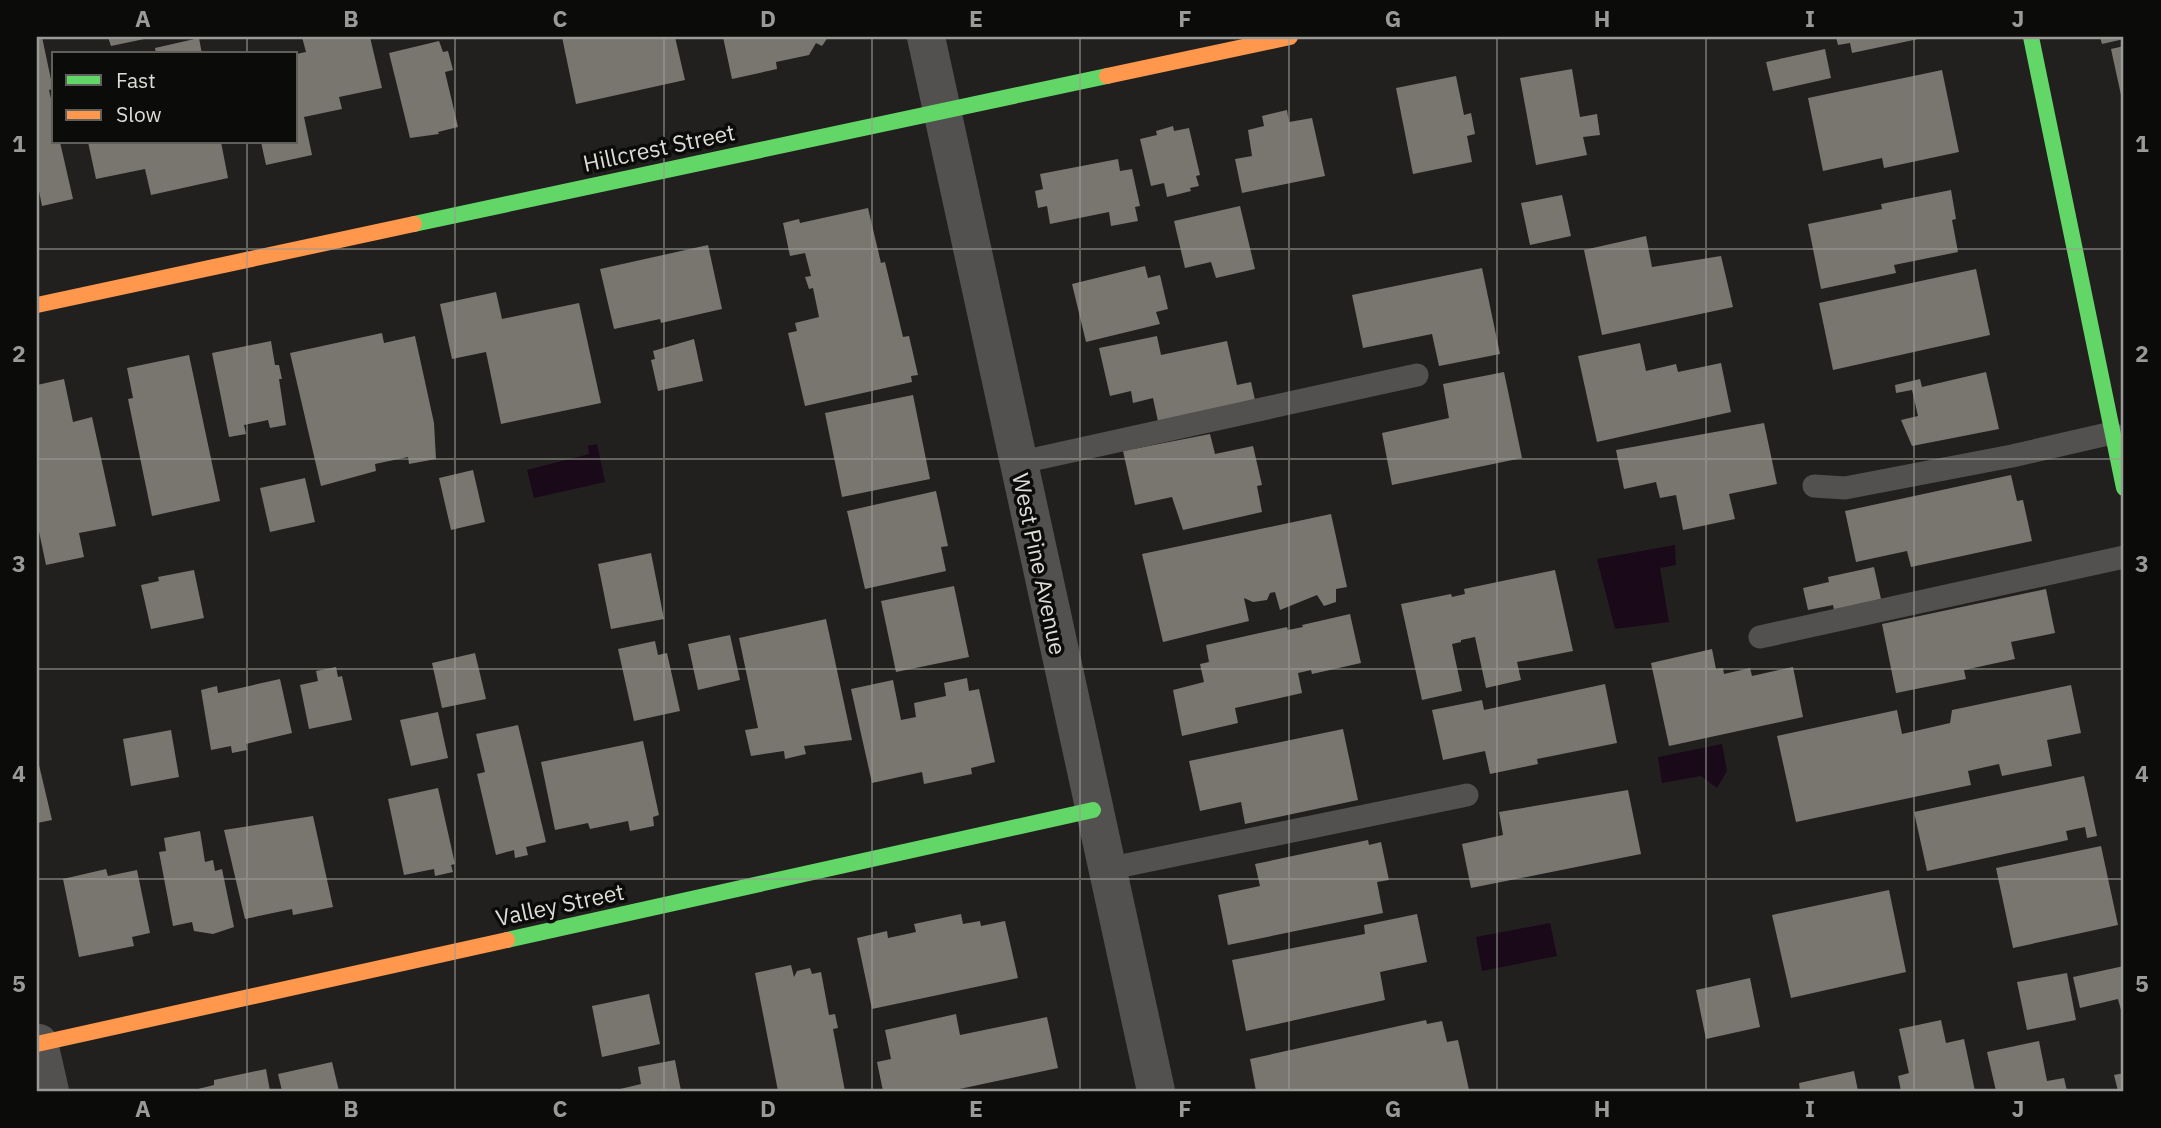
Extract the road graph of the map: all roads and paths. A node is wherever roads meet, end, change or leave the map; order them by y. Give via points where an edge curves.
1 (926, 37) edge
2 (1290, 37) edge
3 (2031, 37) edge
4 (943, 111) junction
5 (37, 305) edge
6 (1417, 375) dead end
7 (2112, 433) junction
8 (1017, 463) junction
9 (1814, 486) dead end
10 (2124, 488) edge
11 (2124, 557) edge
12 (1760, 637) dead end
13 (1467, 795) dead end
14 (1093, 810) junction
15 (1107, 869) junction
16 (38, 1044) edge
17 (50, 1091) edge
18 (1156, 1091) edge

1 - 4 street, West Pine Avenue
2 - 4 street, Hillcrest Street
3 - 7 street
4 - 5 street, Hillcrest Street
4 - 8 street, West Pine Avenue
6 - 8 lane
7 - 9 lane via 1845,488
7 - 10 street
8 - 14 street, West Pine Avenue
11 - 12 lane
13 - 15 lane
14 - 15 street, West Pine Avenue
14 - 16 street, Valley Street
15 - 18 street, West Pine Avenue
16 - 17 street

